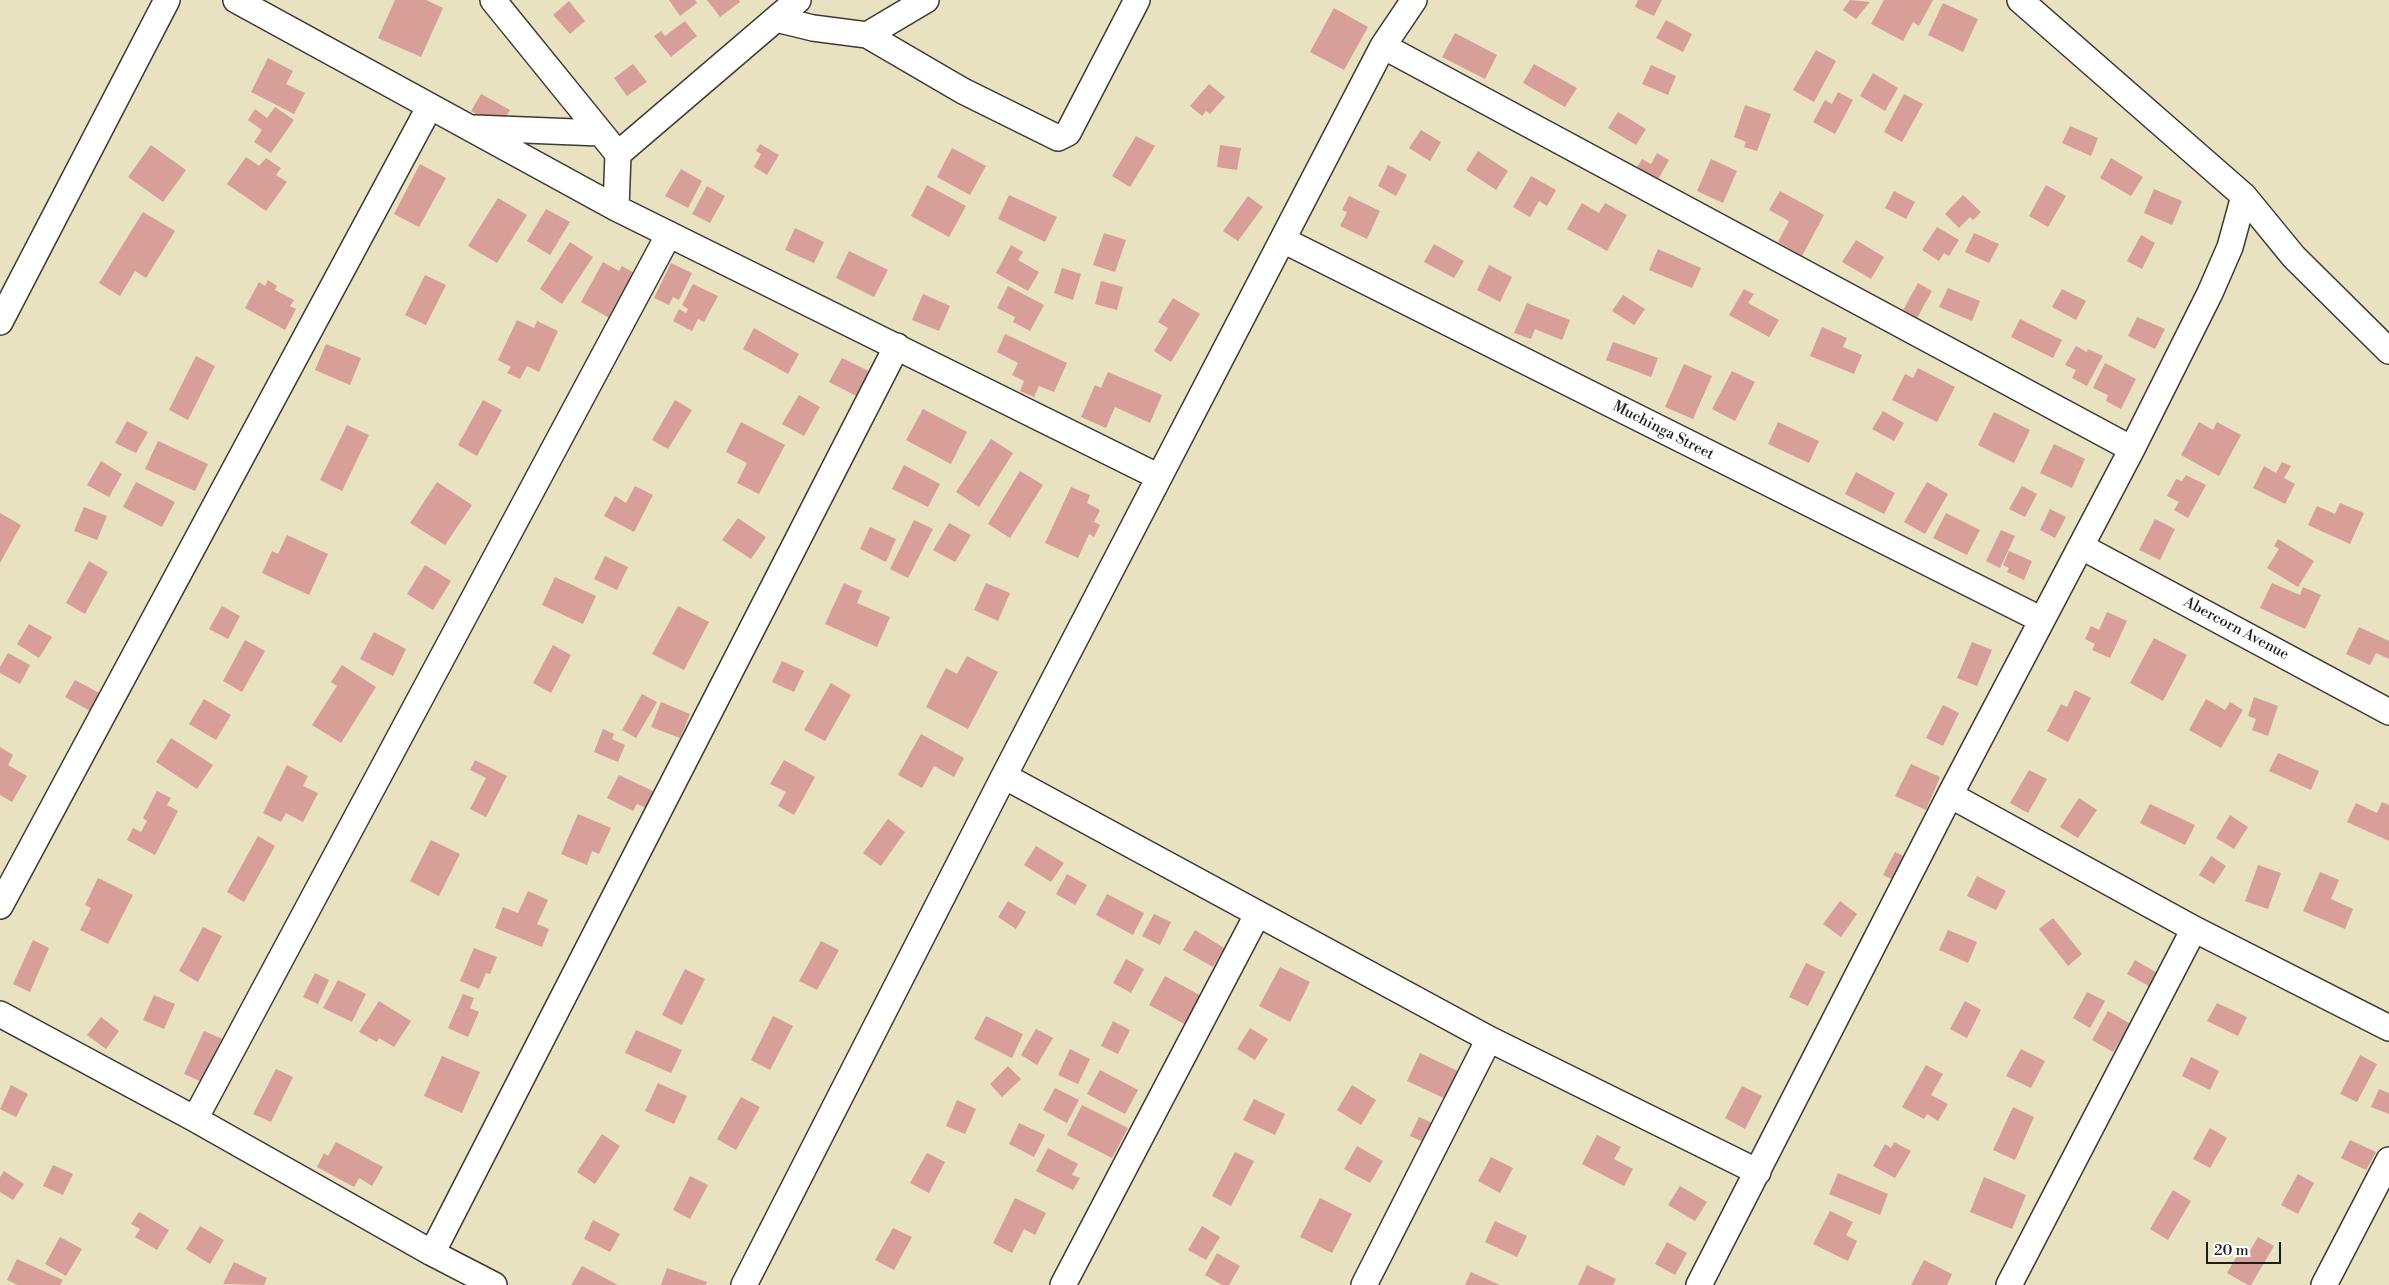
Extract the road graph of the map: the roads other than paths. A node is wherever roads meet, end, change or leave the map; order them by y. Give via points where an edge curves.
1 (167, 0) edge
2 (236, 0) edge
3 (493, 0) edge
4 (798, 0) edge
5 (926, 0) edge
6 (1136, 0) edge
7 (1414, 0) edge
8 (2020, 0) edge
9 (776, 19) junction
10 (867, 35) junction
11 (1383, 46) junction
12 (430, 106) junction
13 (470, 128) junction
14 (600, 132) junction
15 (618, 154) junction
16 (2244, 196) junction
17 (616, 208) junction
18 (669, 234) junction
19 (1283, 240) junction
20 (0, 322) edge
21 (897, 346) junction
22 (2389, 351) edge
23 (2132, 449) junction
24 (1160, 477) junction
25 (2082, 547) junction
26 (2042, 620) junction
27 (2389, 712) edge
28 (1004, 776) junction
29 (1950, 795) junction
30 (0, 906) edge
31 (1257, 915) junction
32 (2194, 929) junction
33 (0, 1014) edge
34 (2389, 1028) edge
35 (1489, 1039) junction
36 (195, 1119) junction
37 (2389, 1160) edge
38 (1758, 1172) junction
39 (432, 1253) junction
40 (494, 1285) edge
41 (744, 1285) edge
42 (1063, 1285) edge
43 (1364, 1285) edge
44 (1700, 1285) edge
45 (2009, 1285) edge
46 (2324, 1285) edge

1 - 20 street
2 - 12 street
3 - 14 street
4 - 9 street
5 - 10 street
6 - 10 street via 1068,133 1058,138 964,91
7 - 11 street
8 - 16 street
9 - 10 street
9 - 15 street
11 - 19 street
11 - 23 street
12 - 13 street
12 - 30 street
13 - 14 street
13 - 17 street
14 - 15 street
15 - 17 street
16 - 22 street via 2294,258
16 - 23 street via 2230,247 2210,293
17 - 18 street
18 - 21 street
18 - 36 street
19 - 24 street
19 - 26 street, Muchinga Street
21 - 24 street
21 - 39 street
23 - 25 street
24 - 28 street
25 - 26 street
25 - 27 street, Abercorn Avenue
26 - 29 street
28 - 31 street
28 - 41 street
29 - 32 street
29 - 38 street
31 - 35 street
31 - 42 street
32 - 34 street
32 - 45 street
33 - 36 street
35 - 38 street
35 - 43 street
36 - 39 street
37 - 46 street
38 - 44 street
39 - 40 street

